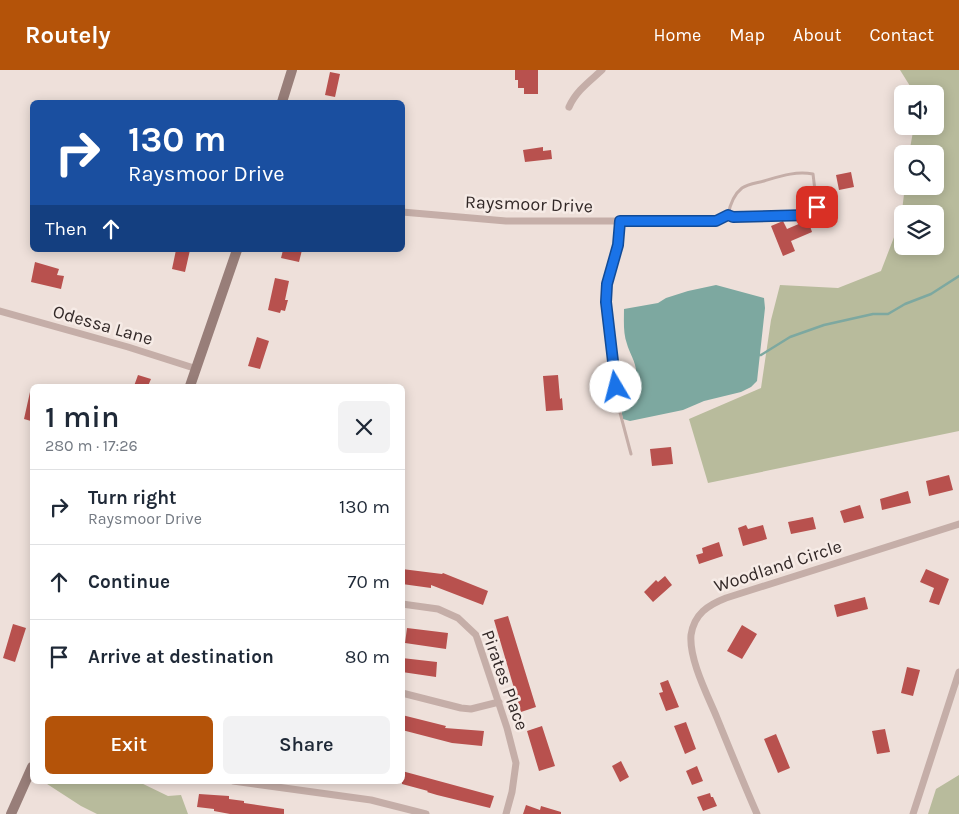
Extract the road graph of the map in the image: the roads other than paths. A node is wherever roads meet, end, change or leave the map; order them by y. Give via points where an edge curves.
1 (292, 70) edge
2 (602, 70) edge
3 (283, 100) edge
4 (569, 107) dead end
5 (405, 212) edge
6 (728, 215) junction
7 (620, 221) junction
8 (716, 221) joint
9 (237, 252) edge
10 (0, 312) edge
11 (196, 369) junction
12 (191, 384) edge
13 (631, 454) dead end
14 (959, 524) edge
15 (405, 604) edge
16 (959, 672) edge
17 (405, 694) edge
18 (498, 702) junction
19 (30, 771) edge
20 (255, 784) edge
21 (415, 813) edge
22 (11, 814) edge
23 (426, 814) edge
24 (506, 814) edge
25 (757, 814) edge
26 (913, 814) edge

1 - 3 street
2 - 4 street via 582,88
5 - 7 street, Raysmoor Drive via 499,220
6 - 6 lane via 809,215 817,207 813,174 784,175 748,185 731,202
6 - 8 lane
7 - 8 street, Raysmoor Drive
7 - 13 lane via 606,302 618,405
9 - 11 street
10 - 11 street, Odessa Lane
11 - 12 street
14 - 25 street, Woodland Circle via 726,598 700,614 692,635 694,659
15 - 18 street, Pirates Place via 438,609 470,628 476,635
16 - 26 street
17 - 18 street via 466,709
18 - 24 street, Pirates Place via 516,763
19 - 22 street
20 - 21 street via 371,800
21 - 23 street

